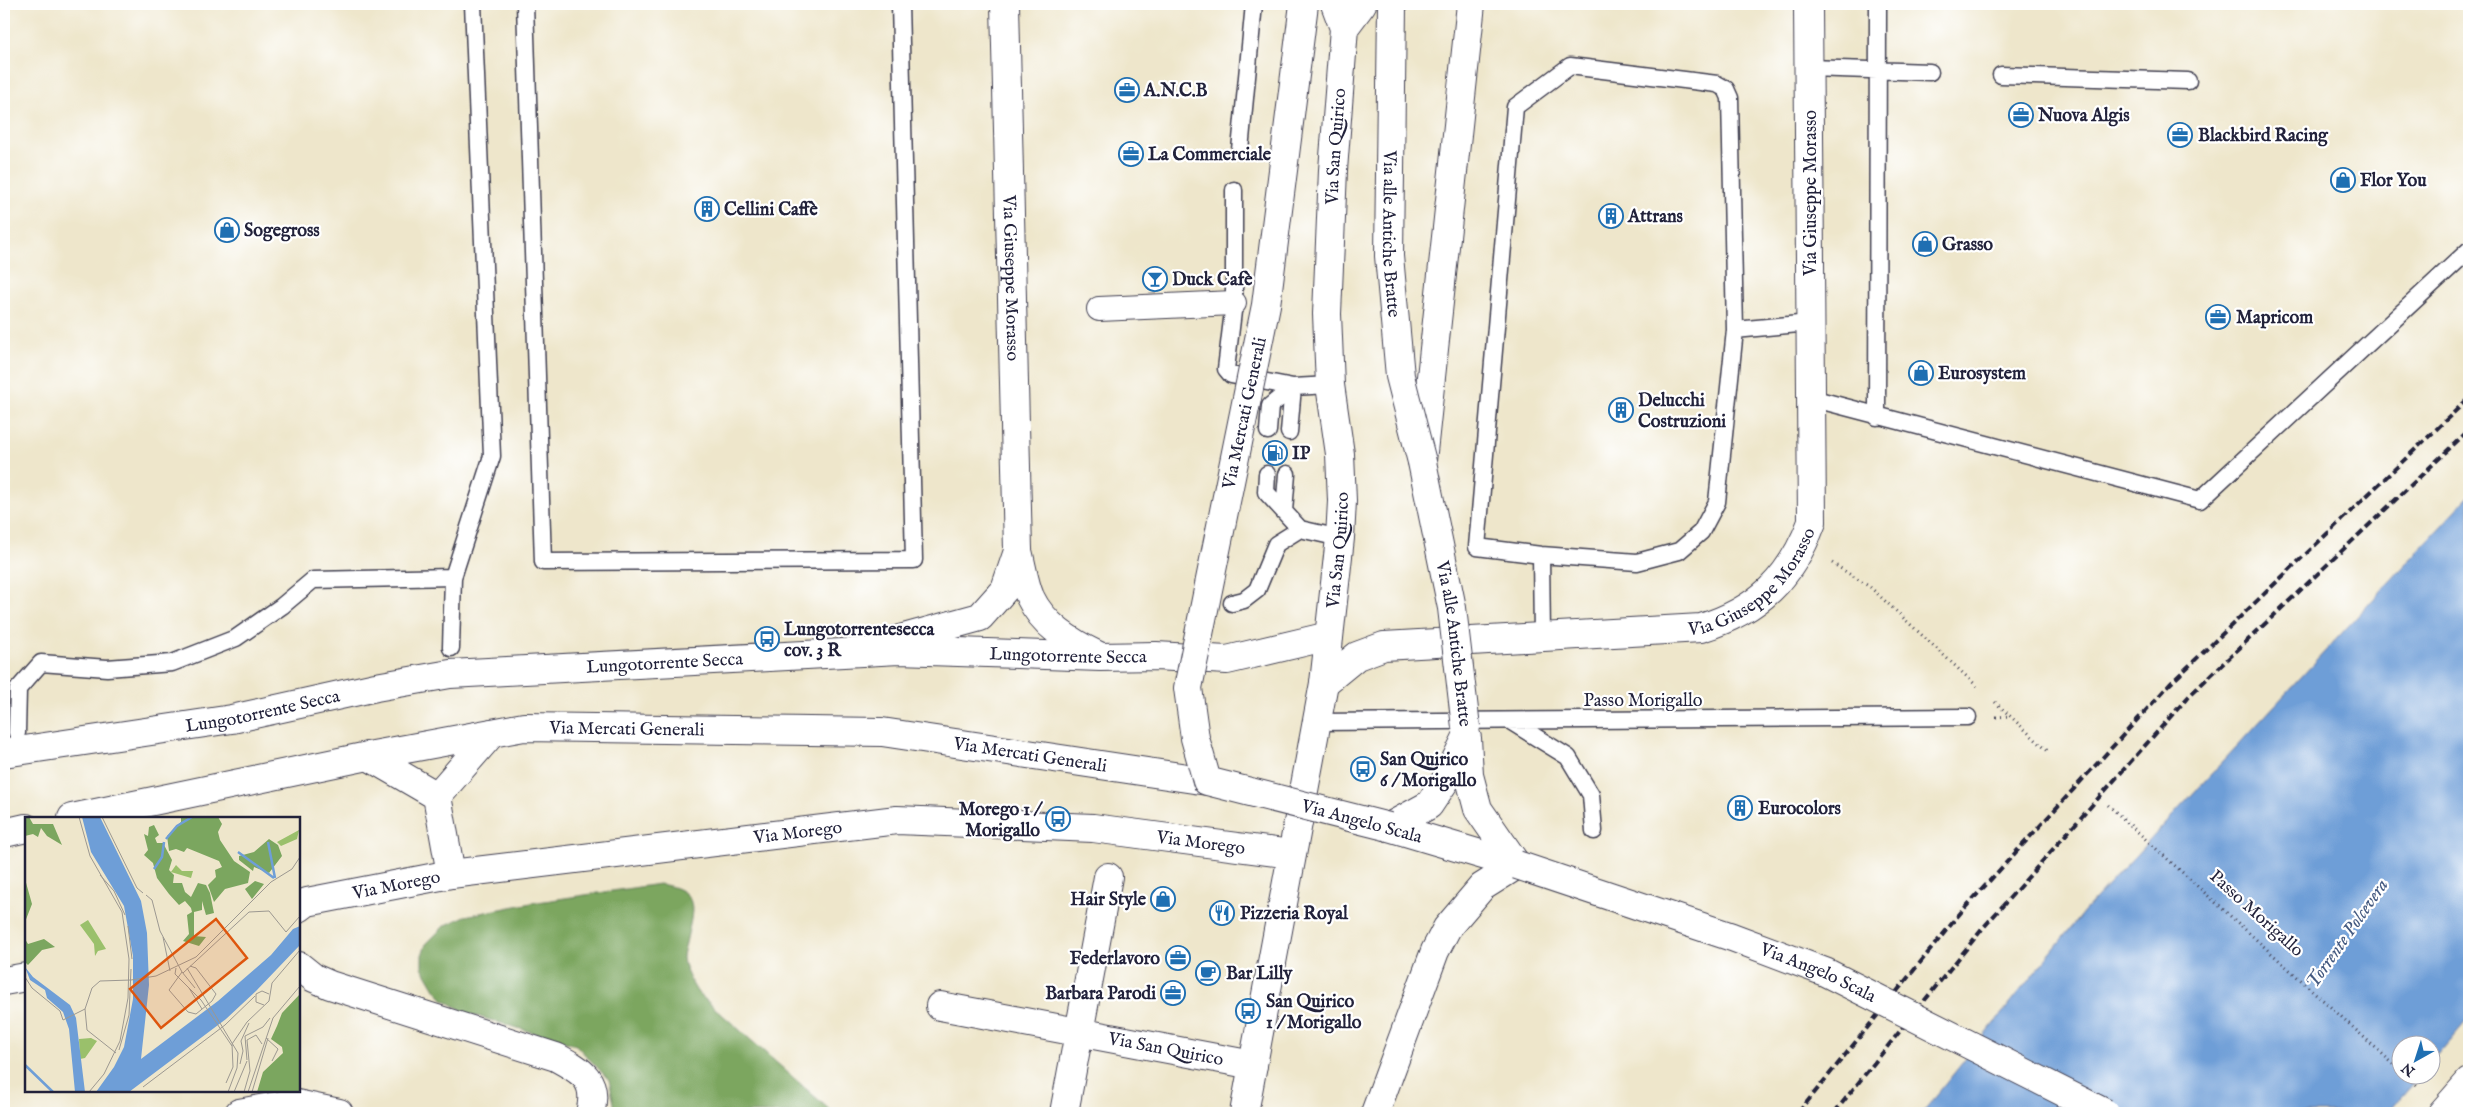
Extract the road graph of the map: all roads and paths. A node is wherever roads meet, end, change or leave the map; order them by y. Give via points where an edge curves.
1 (473, 4) edge
2 (525, 4) edge
3 (900, 4) edge
4 (1005, 4) edge
5 (1254, 4) edge
6 (1304, 4) edge
7 (1362, 4) edge
8 (1392, 4) edge
9 (1471, 4) edge
10 (1808, 4) edge
11 (1878, 4) edge
12 (1340, 16) edge
13 (1809, 68) junction
14 (1878, 70) junction
15 (1930, 72) dead end
16 (2001, 75) dead end
17 (2188, 81) dead end
18 (1240, 150) dead end
19 (1234, 190) dead end
20 (2469, 250) edge
21 (1234, 303) junction
22 (1099, 309) dead end
23 (1810, 323) junction
24 (1734, 330) junction
25 (1330, 385) junction
26 (1293, 387) junction
27 (1811, 398) junction
28 (1877, 417) junction
29 (1268, 431) dead end
30 (1289, 432) dead end
31 (1422, 462) junction
32 (1267, 474) dead end
33 (1287, 474) dead end
34 (1284, 511) junction
35 (1300, 529) junction
36 (1340, 538) junction
37 (1803, 545) junction
38 (1018, 551) junction
39 (1541, 555) junction
40 (453, 577) junction
41 (1232, 603) dead end
42 (1329, 636) junction
43 (1542, 637) junction
44 (451, 648) dead end
45 (848, 652) junction
46 (1100, 657) junction
47 (1324, 683) junction
48 (1982, 690) dead end
49 (1989, 697) dead end
50 (1968, 717) dead end
51 (1510, 721) junction
52 (1318, 722) junction
53 (492, 733) junction
54 (1466, 738) junction
55 (11, 743) edge
56 (2050, 753) dead end
57 (368, 756) junction
58 (1207, 781) junction
59 (437, 796) junction
60 (2108, 805) dead end
61 (77, 817) edge
62 (1389, 827) junction
63 (25, 828) edge
64 (1594, 831) dead end
65 (4, 833) edge
66 (1292, 854) junction
67 (1517, 866) junction
68 (451, 874) junction
69 (1108, 876) dead end
70 (301, 905) edge
71 (300, 967) edge
72 (25, 977) edge
73 (4, 981) edge
74 (940, 1006) dead end
75 (1079, 1032) junction
76 (2390, 1061) edge
77 (1253, 1065) junction
78 (2469, 1082) edge
79 (243, 1113) edge
80 (339, 1113) edge
81 (590, 1113) edge
82 (1064, 1113) edge
83 (1244, 1113) edge
84 (1375, 1113) edge
85 (2105, 1113) edge
86 (2442, 1113) edge

1 - 40 lane via 492,456
2 - 3 lane via 543,562 914,560
4 - 38 main road, Via Giuseppe Morasso
5 - 18 lane
6 - 58 main road, Via Mercati Generali, bridge via 1266,305 1188,688 1195,738
7 - 12 main road, Via San Quirico
8 - 31 main road, Via alle Antiche Bratte, bridge via 1389,256 1400,376
9 - 31 main road, Via alle Antiche Bratte
10 - 13 main road, Via Giuseppe Morasso
11 - 14 lane
12 - 25 main road, Via San Quirico via 1327,305
13 - 14 lane
13 - 23 main road, Via Giuseppe Morasso
14 - 15 lane
14 - 28 lane
16 - 17 lane
19 - 21 lane
20 - 28 lane via 2200,500
21 - 22 street
21 - 26 lane via 1226,369 1231,375
23 - 24 lane
23 - 27 main road, Via Giuseppe Morasso
24 - 39 lane via 1717,502 1701,532 1679,551 1637,562
24 - 39 lane via 1730,98 1726,89 1717,84 1570,66 1516,107 1477,547
25 - 26 lane
25 - 36 main road, Via San Quirico via 1340,454
26 - 29 lane via 1270,406
26 - 30 lane
27 - 28 lane
27 - 37 main road, Via Giuseppe Morasso via 1812,522
31 - 54 main road, Via alle Antiche Bratte, bridge via 1452,608
32 - 34 lane via 1266,492
33 - 34 lane
34 - 35 lane
35 - 36 lane
35 - 41 lane via 1276,544 1257,590 1244,600
36 - 42 main road, Via San Quirico
37 - 43 main road, Via Giuseppe Morasso via 1788,571 1765,595 1721,622 1701,628
37 - 48 path via 1870,587
38 - 45 main road, Via Giuseppe Morasso via 1005,589 980,617
38 - 46 main road, Via Giuseppe Morasso via 1031,597 1050,626 1073,644
39 - 43 lane
40 - 44 lane
40 - 55 lane via 313,580 236,638 172,663 107,668 41,663 18,689
42 - 46 main road, Lungotorrente Secca via 1226,660
42 - 47 main road, Via San Quirico
43 - 47 main road, Via Giuseppe Morasso via 1384,646 1357,656
45 - 46 main road, Lungotorrente Secca via 899,650
45 - 55 main road, Lungotorrente Secca via 450,674 232,719
47 - 52 main road, Via San Quirico
49 - 56 path
50 - 51 lane, Passo Morigallo
51 - 52 lane, Passo Morigallo
51 - 64 lane via 1568,757 1591,795
52 - 66 main road, Via San Quirico
53 - 57 main road, Via Mercati Generali
53 - 58 main road, Via Mercati Generali via 524,727 882,732
53 - 59 main road
54 - 62 main road, Via alle Antiche Bratte via 1447,778 1429,805
54 - 67 main road, Via alle Antiche Bratte via 1469,775 1478,808
57 - 59 main road
57 - 61 main road, Via Mercati Generali
58 - 62 main road, Via Angelo Scala, bridge
59 - 68 main road
60 - 76 path, Passo Morigallo
62 - 67 main road, Via Angelo Scala
63 - 65 main road
66 - 68 main road, Via Morego via 1093,828 897,820
66 - 77 main road, Via San Quirico
67 - 84 main road via 1482,887 1447,928 1435,951
67 - 85 main road, Via Angelo Scala, bridge via 1732,937 1826,972
68 - 70 main road, Via Morego
69 - 75 main road
71 - 81 main road via 330,985 556,1057 576,1068 593,1086 594,1101
72 - 73 main road
74 - 75 main road, Via San Quirico
75 - 77 main road, Via San Quirico
75 - 82 main road
77 - 83 main road, Via San Quirico
78 - 86 main road
79 - 80 main road via 292,1103

